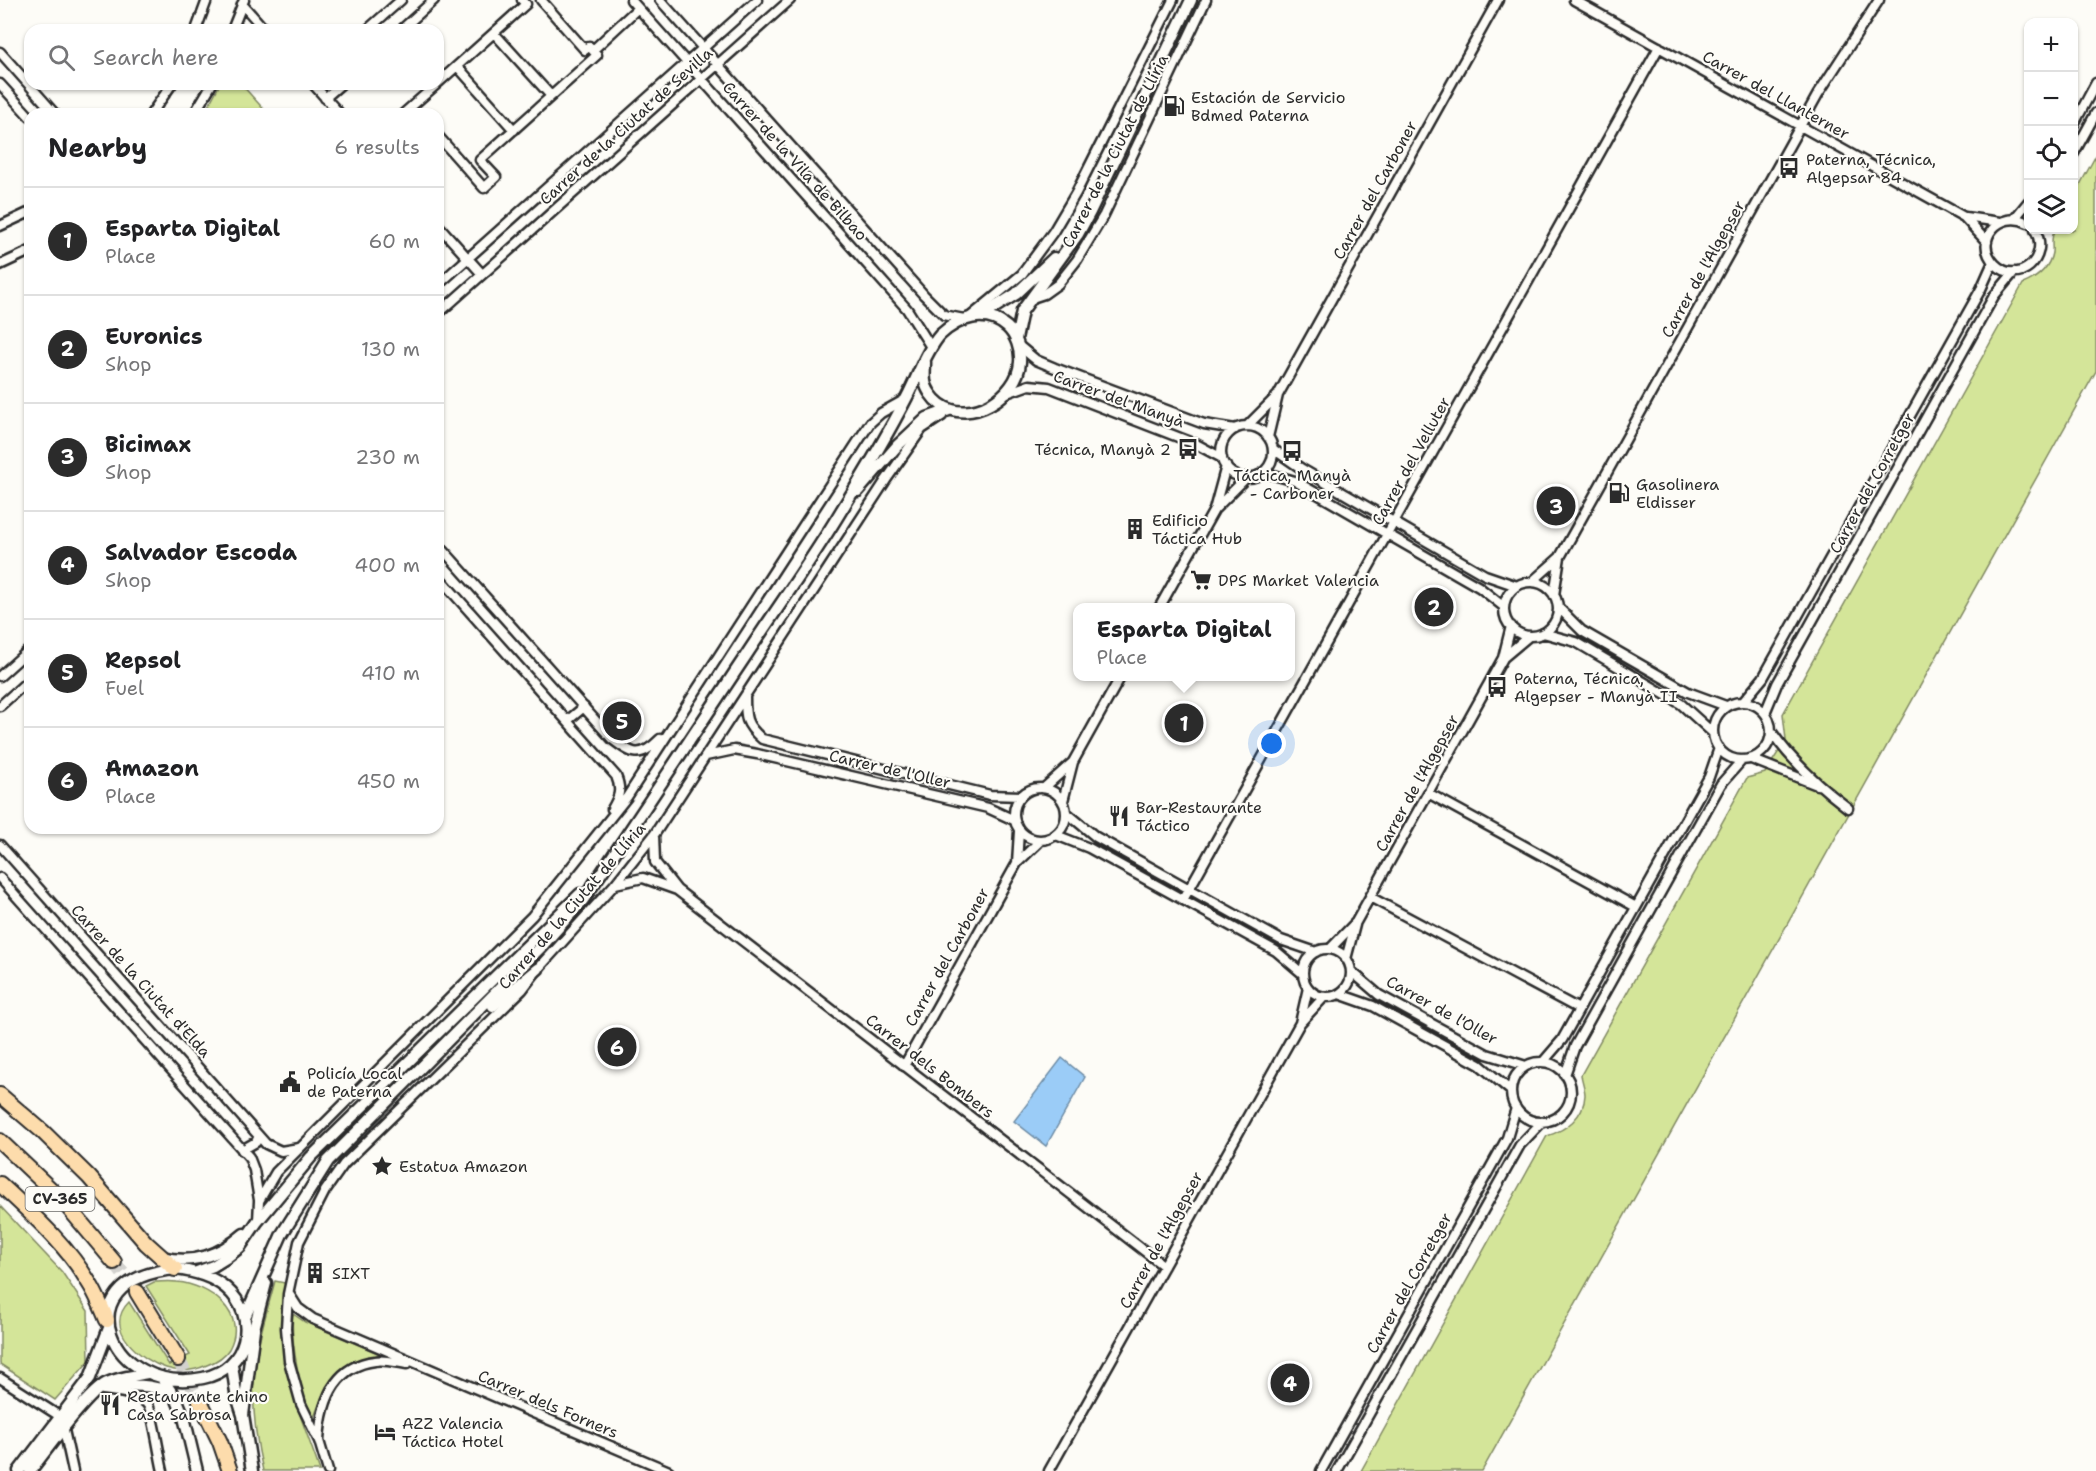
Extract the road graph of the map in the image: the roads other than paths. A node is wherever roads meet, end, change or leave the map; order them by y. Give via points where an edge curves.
1 (207, 0) edge
2 (401, 0) edge
3 (434, 0) edge
4 (522, 0) edge
5 (541, 0) edge
6 (631, 0) edge
7 (660, 0) edge
8 (757, 0) edge
9 (790, 0) edge
10 (1173, 0) edge
11 (1191, 0) edge
12 (1206, 0) edge
13 (1498, 0) edge
14 (1574, 0) edge
15 (1879, 0) edge
16 (243, 2) edge
17 (638, 8) junction
18 (198, 24) edge
19 (234, 24) edge
20 (260, 24) edge
21 (374, 24) edge
22 (408, 24) edge
23 (494, 33) junction
24 (1659, 47) junction
25 (703, 48) junction
26 (593, 50) junction
27 (0, 52) edge
28 (687, 62) junction
29 (718, 64) junction
30 (457, 66) junction
31 (444, 77) edge
32 (24, 79) edge
33 (701, 79) junction
34 (2096, 83) edge
35 (0, 84) edge
36 (34, 90) edge
37 (168, 90) edge
38 (208, 90) edge
39 (318, 90) edge
40 (334, 90) edge
41 (429, 90) edge
42 (551, 96) junction
43 (325, 98) junction
44 (50, 108) edge
45 (155, 108) edge
46 (198, 108) edge
47 (334, 108) edge
48 (410, 108) edge
49 (24, 110) edge
50 (2096, 113) edge
51 (2078, 115) edge
52 (1800, 126) junction
53 (514, 130) junction
54 (444, 143) edge
55 (2078, 144) edge
56 (2024, 207) edge
57 (24, 215) edge
58 (1964, 217) junction
59 (2015, 218) junction
60 (2024, 221) edge
61 (2000, 222) junction
62 (0, 226) edge
63 (444, 232) edge
64 (1078, 234) junction
65 (2036, 234) edge
66 (1987, 242) junction
67 (24, 254) edge
68 (468, 258) junction
69 (1993, 262) junction
70 (0, 265) edge
71 (2014, 272) junction
72 (482, 274) junction
73 (444, 280) edge
74 (1032, 298) junction
75 (444, 309) edge
76 (972, 318) junction
77 (1017, 342) junction
78 (931, 346) junction
79 (925, 362) junction
80 (1003, 395) junction
81 (1278, 395) junction
82 (906, 398) junction
83 (953, 411) junction
84 (1247, 426) junction
85 (1235, 429) junction
86 (1268, 436) junction
87 (1273, 449) junction
88 (1224, 462) junction
89 (1263, 472) junction
90 (1247, 477) junction
91 (1214, 510) junction
92 (841, 512) junction
93 (1394, 522) junction
94 (1387, 534) junction
95 (444, 551) edge
96 (1560, 557) junction
97 (1533, 581) junction
98 (444, 583) edge
99 (1517, 586) junction
100 (1554, 594) junction
101 (1163, 603) edge
102 (1504, 607) junction
103 (1558, 607) junction
104 (1511, 626) junction
105 (1544, 633) junction
106 (1529, 636) junction
107 (24, 654) edge
108 (1503, 658) junction
109 (0, 676) edge
110 (1118, 681) edge
111 (24, 684) edge
112 (745, 696) junction
113 (1743, 702) junction
114 (0, 706) edge
115 (1726, 706) junction
116 (584, 707) junction
117 (1765, 713) junction
118 (567, 721) junction
119 (669, 731) junction
120 (1772, 731) junction
121 (1713, 732) junction
122 (762, 739) junction
123 (1719, 748) junction
124 (757, 754) junction
125 (706, 756) junction
126 (1746, 760) junction
127 (1073, 762) junction
128 (1818, 786) junction
129 (1044, 788) junction
130 (1428, 793) junction
131 (1021, 796) junction
132 (1063, 801) junction
133 (1848, 808) dead end
134 (1067, 813) junction
135 (1014, 819) junction
136 (1020, 831) junction
137 (598, 834) junction
138 (654, 835) junction
139 (1056, 835) junction
140 (1040, 841) junction
141 (0, 845) edge
142 (610, 860) junction
143 (1017, 863) junction
144 (0, 878) edge
145 (615, 884) junction
146 (1189, 889) junction
147 (677, 890) junction
148 (1370, 897) junction
149 (1183, 900) junction
150 (1636, 907) junction
151 (1356, 922) junction
152 (1330, 949) junction
153 (1316, 952) junction
154 (1346, 959) junction
155 (537, 969) junction
156 (1351, 971) junction
157 (1303, 974) junction
158 (1308, 988) junction
159 (1339, 994) junction
160 (1324, 997) junction
161 (1579, 1009) junction
162 (1300, 1023) junction
163 (1543, 1062) junction
164 (904, 1066) junction
165 (1526, 1066) junction
166 (1565, 1075) junction
167 (414, 1076) junction
168 (1511, 1091) junction
169 (0, 1095) edge
170 (1516, 1108) junction
171 (1542, 1122) junction
172 (259, 1136) junction
173 (0, 1141) edge
174 (299, 1148) junction
175 (242, 1150) junction
176 (0, 1184) edge
177 (259, 1201) junction
178 (258, 1222) junction
179 (161, 1257) junction
180 (273, 1257) junction
181 (114, 1262) tunnel mouth
182 (1164, 1266) junction
183 (175, 1269) junction
184 (196, 1272) junction
185 (137, 1292) tunnel mouth
186 (288, 1294) junction
187 (245, 1317) junction
188 (108, 1324) junction
189 (178, 1359) tunnel mouth
190 (232, 1365) junction
191 (416, 1365) junction
192 (148, 1373) junction
193 (161, 1377) junction
194 (0, 1378) edge
195 (100, 1390) junction
196 (171, 1392) junction
197 (200, 1401) tunnel mouth
198 (243, 1414) junction
199 (61, 1417) junction
200 (64, 1430) junction
201 (319, 1441) junction
202 (19, 1471) edge
203 (30, 1471) edge
204 (73, 1471) edge
205 (163, 1471) edge
206 (197, 1471) edge
207 (230, 1471) edge
208 (252, 1471) edge
209 (328, 1471) edge
210 (669, 1471) edge
211 (1049, 1471) edge
212 (1321, 1471) edge
213 (1337, 1471) edge

1 - 18 street
2 - 21 street
3 - 22 street
4 - 23 street via 526,4
5 - 26 street via 585,50 589,46
6 - 17 street, Carrer de la Vila de Bilbao
7 - 25 street, Carrer de la Vila de Bilbao
8 - 25 street, Carrer de la Ciutat de Sevilla
9 - 29 street, Carrer de la Ciutat de Sevilla
10 - 76 street, Carrer de la Ciutat de Llíria via 1082,183 1053,232 1022,274
11 - 64 street, Carrer de la Ciutat de Llíria
12 - 74 street, Carrer de la Ciutat de Llíria via 1104,214 1077,261 1058,284
13 - 81 street, Carrer del Carboner
14 - 24 street, Carrer del Llanterner
15 - 52 street, Carrer de l'Algepser
16 - 19 street
16 - 20 street
17 - 26 street
17 - 28 street, Carrer de la Vila de Bilbao
23 - 30 street
23 - 42 street
24 - 52 street, Carrer del Llanterner
24 - 93 street, Carrer del Velluter
25 - 28 street, Carrer de la Ciutat de Sevilla
25 - 29 street, Carrer de la Vila de Bilbao
26 - 42 street via 597,55
27 - 32 street
28 - 33 street, Carrer de la Vila de Bilbao
28 - 68 street, Carrer de la Ciutat de Sevilla
29 - 33 street, Carrer de la Ciutat de Sevilla
29 - 76 street, Carrer de la Vila de Bilbao via 944,315
30 - 31 street
30 - 53 street
33 - 72 street, Carrer de la Ciutat de Sevilla
33 - 78 street, Carrer de la Vila de Bilbao via 907,309
34 - 51 street
35 - 49 street
36 - 44 street
37 - 45 street
38 - 46 street
39 - 43 street
40 - 43 street
41 - 48 street
42 - 53 street
43 - 47 street
50 - 55 street
52 - 58 street, Carrer del Llanterner
52 - 96 street, Carrer de l'Algepser
53 - 54 street via 480,159 496,177 484,188
56 - 59 street
57 - 62 street
58 - 61 street, Carrer del Llanterner
58 - 66 street, Carrer del Llanterner
59 - 60 street
59 - 61 street
61 - 66 street
63 - 68 street
64 - 74 street, Carrer de la Ciutat de Llíria
64 - 76 street, Carrer de la Ciutat de Llíria via 1016,294
65 - 71 street, Carrer del Corretger via 2040,245 2035,261
66 - 69 street
67 - 70 street
68 - 72 street
68 - 73 street, Carrer de la Ciutat de Sevilla
69 - 71 street
69 - 113 street, Carrer del Corretger via 1981,290 1763,678
71 - 117 street, Carrer del Corretger via 1994,296 1777,684
72 - 75 street, Carrer de la Ciutat de Sevilla
74 - 77 street, Carrer de la Ciutat de Llíria via 1022,310
76 - 77 street via 996,320 1010,329
76 - 78 street, Carrer de la Ciutat de Llíria via 942,334
77 - 80 street, Carrer de la Ciutat de Llíria via 1020,362
77 - 85 street, Carrer del Manyà via 1036,360 1055,368 1204,424
78 - 79 street, Carrer de la Ciutat de Llíria
79 - 82 street, Carrer de la Ciutat de Llíria
79 - 83 street, Carrer de la Ciutat de Llíria via 925,383 934,400
80 - 83 street, Carrer de la Ciutat de Llíria via 984,408 964,413
80 - 88 street, Carrer del Manyà via 1029,385 1049,387 1196,444
81 - 84 street, Carrer del Carboner
81 - 86 street, Carrer del Carboner
82 - 92 street, Carrer de la Ciutat de Llíria
82 - 119 street, Carrer de la Ciutat de Llíria via 870,423
83 - 92 street, Carrer de la Ciutat de Llíria via 927,418 897,446
83 - 112 street, Carrer de la Ciutat de Llíria via 922,429
84 - 85 street
84 - 86 street
85 - 88 street via 1223,441
86 - 87 street
87 - 89 street via 1269,466
87 - 93 street
88 - 90 street via 1232,472
88 - 91 street
89 - 90 street
89 - 94 street via 1295,481
90 - 91 street
91 - 101 street
92 - 142 street, Carrer de la Ciutat de Llíria
93 - 94 street, Carrer del Velluter
93 - 99 street via 1485,574
94 - 102 street via 1479,587
94 - 146 street, Carrer del Velluter
95 - 116 street
96 - 97 street
96 - 100 street
97 - 99 street
97 - 100 street via 1542,583
98 - 118 street
99 - 102 street via 1510,591
100 - 103 street
102 - 104 street
103 - 105 street via 1555,622
103 - 115 street via 1582,632 1688,692
104 - 106 street
104 - 108 street
105 - 106 street
105 - 121 street via 1576,642 1681,704
106 - 108 street
107 - 109 street
108 - 130 street, Carrer de l'Algepser
110 - 127 street
111 - 114 street
112 - 122 street via 745,717
112 - 125 street, Carrer de la Ciutat de Llíria
113 - 115 street
113 - 117 street
115 - 121 street via 1719,713
116 - 118 street
116 - 119 street via 612,739 637,753 650,750
117 - 120 street
118 - 137 street via 620,785 620,794
119 - 137 street, Carrer de la Ciutat de Llíria
120 - 126 street via 1766,749
120 - 128 street via 1786,753
121 - 123 street
122 - 124 street
122 - 131 street, Carrer de l'Oller via 990,795
123 - 126 street via 1725,755
123 - 150 street via 1709,777
124 - 125 street, Carrer de l'Oller via 734,750
124 - 135 street, Carrer de l'Oller via 988,808
125 - 138 street, Carrer de la Ciutat de Llíria
126 - 128 street
126 - 166 street via 1715,793 1575,1046
127 - 129 street
127 - 132 street
128 - 133 street
129 - 131 street
129 - 132 street
130 - 148 street, Carrer de l'Algepser
130 - 150 street
131 - 135 street
132 - 134 street
134 - 139 street
134 - 146 street via 1096,837
135 - 136 street
136 - 140 street
136 - 143 street, Carrer del Carboner
137 - 174 street, Carrer de la Ciutat de Llíria via 532,916
138 - 145 street, Carrer de la Ciutat de Llíria
138 - 147 street, Carrer dels Bombers via 655,862
139 - 140 street
139 - 149 street via 1089,848
140 - 143 street, Carrer del Carboner
141 - 172 street, Carrer de la Ciutat d'Elda
142 - 167 street, Carrer de la Ciutat de Llíria via 583,900 543,945
142 - 178 street, Carrer de la Ciutat de Llíria via 311,1157
143 - 164 street, Carrer del Carboner
144 - 175 street
145 - 147 street, Carrer dels Bombers via 643,878
145 - 155 street, Carrer de la Ciutat de Llíria
146 - 149 street
146 - 153 street via 1281,940
147 - 164 street, Carrer dels Bombers
148 - 151 street, Carrer de l'Algepser
148 - 161 street
149 - 157 street via 1276,951
150 - 161 street
151 - 152 street
151 - 154 street
152 - 153 street
152 - 154 street
153 - 157 street via 1306,961
154 - 156 street
155 - 167 street
155 - 186 street, Carrer de la Ciutat de Llíria via 522,990 344,1164 299,1242
156 - 159 street via 1348,984
156 - 165 street, Carrer de l'Oller via 1379,995 1487,1054
157 - 158 street
158 - 160 street
158 - 162 street
159 - 160 street
159 - 168 street, Carrer de l'Oller via 1374,1006 1470,1059
160 - 162 street
161 - 163 street via 1562,1040
162 - 182 street, Carrer de l'Algepser
163 - 165 street
163 - 166 street
164 - 182 street, Carrer dels Bombers
165 - 168 street via 1518,1072
166 - 171 street via 1570,1089 1567,1105 1557,1117
167 - 180 street, Carrer de la Ciutat de Llíria via 328,1161 282,1234
168 - 170 street
169 - 179 main road via 89,1177
170 - 171 street via 1527,1118
170 - 212 street, Carrer del Corretger via 1507,1138
171 - 213 street, Carrer del Corretger via 1520,1145
172 - 174 street, Carrer de la Ciutat d'Elda via 281,1150
172 - 175 street
173 - 181 main road, CV-365 via 62,1200
174 - 177 street, Carrer de la Ciutat de Llíria via 276,1172
175 - 177 street via 254,1170
176 - 188 main road via 39,1220 76,1263 92,1286
177 - 178 street, Carrer de la Ciutat de Llíria
178 - 179 street via 228,1246 203,1259
178 - 184 street, Carrer de la Ciutat de Llíria via 226,1258
179 - 183 main road
180 - 187 street, Carrer de la Ciutat de Llíria
180 - 198 street via 254,1329
182 - 211 street, Carrer de l'Algepser
183 - 184 street
183 - 188 street via 151,1272 125,1286 113,1300
184 - 187 street via 226,1287
185 - 189 main road
186 - 191 street, Carrer dels Forners via 298,1308 314,1319
186 - 201 street, Carrer de la Ciutat de Llíria via 289,1361 301,1404
187 - 190 street via 243,1346
188 - 192 street via 124,1355
188 - 199 street via 90,1378
190 - 193 street via 201,1379
190 - 198 street
191 - 201 street, Carrer dels Forners via 375,1360 345,1373 327,1395
191 - 210 street, Carrer dels Forners
192 - 193 street
192 - 195 street via 109,1382
193 - 196 street
194 - 199 street
195 - 196 street via 140,1385
195 - 200 street
195 - 205 street via 122,1392 149,1406
196 - 206 street via 184,1417
197 - 207 main road
198 - 208 street
199 - 202 street
200 - 203 street
200 - 204 street
201 - 209 street

